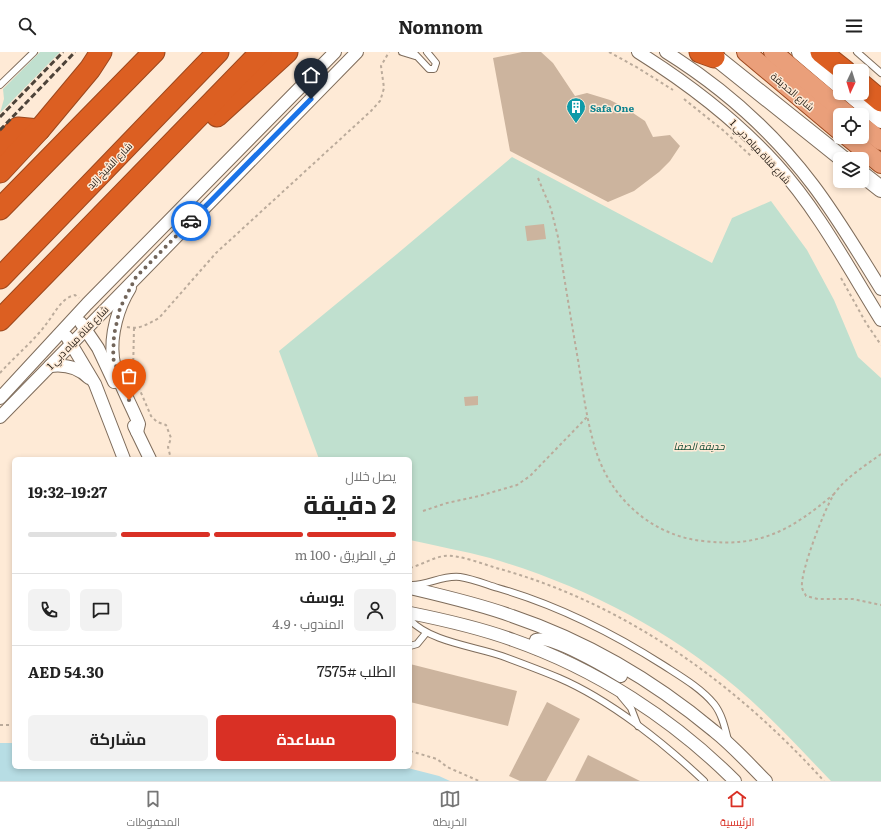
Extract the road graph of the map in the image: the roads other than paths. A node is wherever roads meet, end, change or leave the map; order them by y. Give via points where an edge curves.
1 (34, 52) edge
2 (101, 52) edge
3 (154, 52) edge
4 (218, 52) edge
5 (261, 52) edge
6 (287, 52) edge
7 (335, 52) edge
8 (357, 52) edge
9 (402, 52) edge
10 (412, 52) edge
11 (428, 52) edge
12 (638, 52) edge
13 (666, 52) edge
14 (746, 52) edge
15 (773, 52) edge
16 (800, 52) edge
17 (821, 52) edge
18 (857, 52) edge
19 (707, 54) edge
20 (418, 57) junction
21 (836, 64) edge
22 (881, 73) edge
23 (833, 80) edge
24 (0, 85) edge
25 (869, 91) edge
26 (857, 100) edge
27 (881, 101) edge
28 (840, 108) edge
29 (881, 120) edge
30 (833, 125) edge
31 (39, 130) junction
32 (869, 132) edge
33 (881, 141) edge
34 (857, 144) edge
35 (0, 146) edge
36 (834, 152) edge
37 (881, 164) edge
38 (0, 172) edge
39 (869, 180) edge
40 (136, 182) junction
41 (879, 189) edge
42 (0, 209) edge
43 (136, 277) junction
44 (0, 278) edge
45 (881, 289) edge
46 (75, 316) junction
47 (0, 320) edge
48 (881, 320) edge
49 (85, 329) junction
50 (61, 330) junction
51 (71, 343) junction
52 (50, 366) junction
53 (95, 384) junction
54 (0, 398) edge
55 (0, 417) edge
56 (137, 432) junction
57 (123, 457) edge
58 (149, 457) edge
59 (412, 586) edge
60 (412, 588) edge
61 (412, 613) edge
62 (412, 622) edge
63 (426, 633) junction
64 (412, 645) edge
65 (538, 649) junction
66 (652, 685) junction
67 (614, 687) junction
68 (638, 726) junction
69 (729, 744) junction
70 (704, 781) edge
71 (735, 781) edge
72 (766, 781) edge

1 - 24 lane
2 - 31 highway
3 - 42 highway
4 - 44 highway, شارع الشيخ زايد
5 - 40 highway
6 - 40 highway via 200,132
7 - 46 street, شارع قناة مياه دبي 1
8 - 43 street, شارع قناة مياه دبي 1
9 - 20 lane
10 - 20 lane
11 - 20 lane via 436,63 434,69 428,69
12 - 48 street, شارع قناة مياه دبي 1 via 687,84 723,112 777,164 816,218
13 - 45 street, شارع قناة مياه دبي 1 via 735,103 782,148 822,197
14 - 30 main road, شارع الحديقة
15 - 28 main road, شارع الحديقة
16 - 23 main road
17 - 21 highway
18 - 22 lane
19 - 36 main road
25 - 27 highway
26 - 29 main road
31 - 35 highway via 18,128
31 - 38 highway
32 - 33 main road
34 - 37 main road
39 - 41 main road
40 - 47 highway
43 - 49 street, شارع قناة مياه دبي 1
43 - 56 street via 120,308 113,339 113,358 139,424
46 - 49 street
46 - 50 street, شارع قناة مياه دبي 1
49 - 51 street, شارع قناة مياه دبي 1
49 - 56 street via 98,348
50 - 51 street
50 - 54 street, شارع قناة مياه دبي 1
51 - 52 street, شارع قناة مياه دبي 1
51 - 53 street
52 - 53 street via 60,365 80,370
52 - 55 street, شارع قناة مياه دبي 1
53 - 57 street
56 - 58 street
59 - 69 lane via 449,576 466,579 517,593 600,628 670,670 707,697 719,712
60 - 66 street via 462,600 534,624 598,652
61 - 65 street via 479,629
62 - 63 lane
63 - 64 lane via 417,644
63 - 68 lane via 502,656 560,678 605,703
65 - 66 street via 536,640 546,640 590,658 626,679
65 - 67 street
66 - 69 street
67 - 68 lane via 631,708
67 - 71 street via 682,734
68 - 70 lane
69 - 72 street

